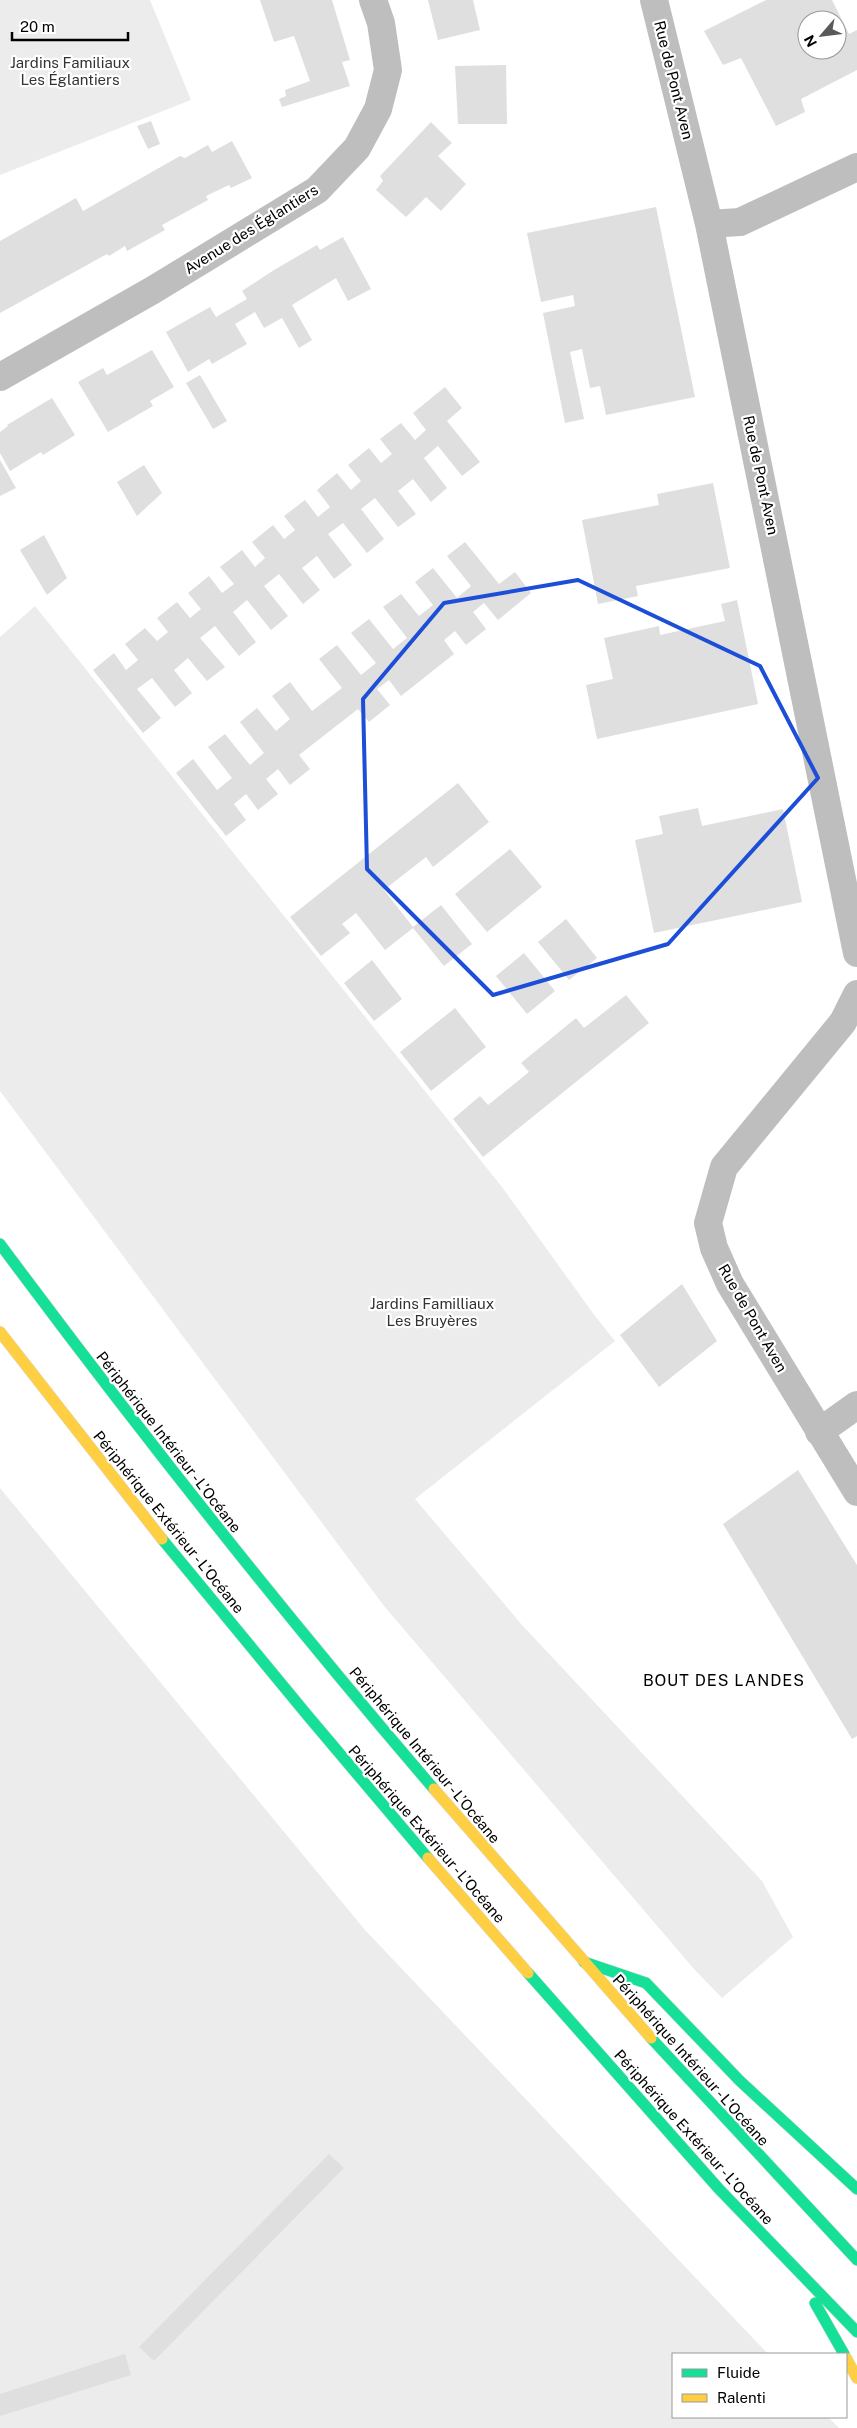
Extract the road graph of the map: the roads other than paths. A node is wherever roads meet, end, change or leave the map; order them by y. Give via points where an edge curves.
1 (373, 0) edge
2 (654, 0) edge
3 (857, 167) edge
4 (709, 224) junction
5 (0, 377) edge
6 (857, 953) edge
7 (857, 994) edge
8 (0, 1244) edge
9 (0, 1332) edge
10 (857, 1405) edge
11 (819, 1432) junction
12 (857, 1492) edge
13 (582, 1961) junction
14 (857, 2189) edge
15 (857, 2260) edge
16 (800, 2275) junction
17 (857, 2332) edge
18 (843, 2353) edge
19 (847, 2360) edge
20 (857, 2378) edge

1 - 5 street, Avenue des Églantiers via 381,23 388,70 378,109 357,148 317,190 161,286
2 - 4 street, Rue de Pont Aven
3 - 4 street via 740,222
4 - 6 street, Rue de Pont Aven
7 - 11 street, Rue de Pont Aven via 843,1022 724,1167 708,1223 714,1248 730,1284
8 - 13 highway, Périphérique Intérieur - L’Océane via 79,1352 212,1522 346,1686
9 - 16 highway, Périphérique Extérieur - L’Océane via 178,1560 395,1822 580,2034
10 - 11 street
11 - 12 street, Rue de Pont Aven
13 - 14 highway via 646,1983 740,2081
13 - 15 highway, Périphérique Intérieur - L’Océane via 768,2167
16 - 17 highway, Périphérique Extérieur - L’Océane
16 - 18 highway
19 - 20 highway

